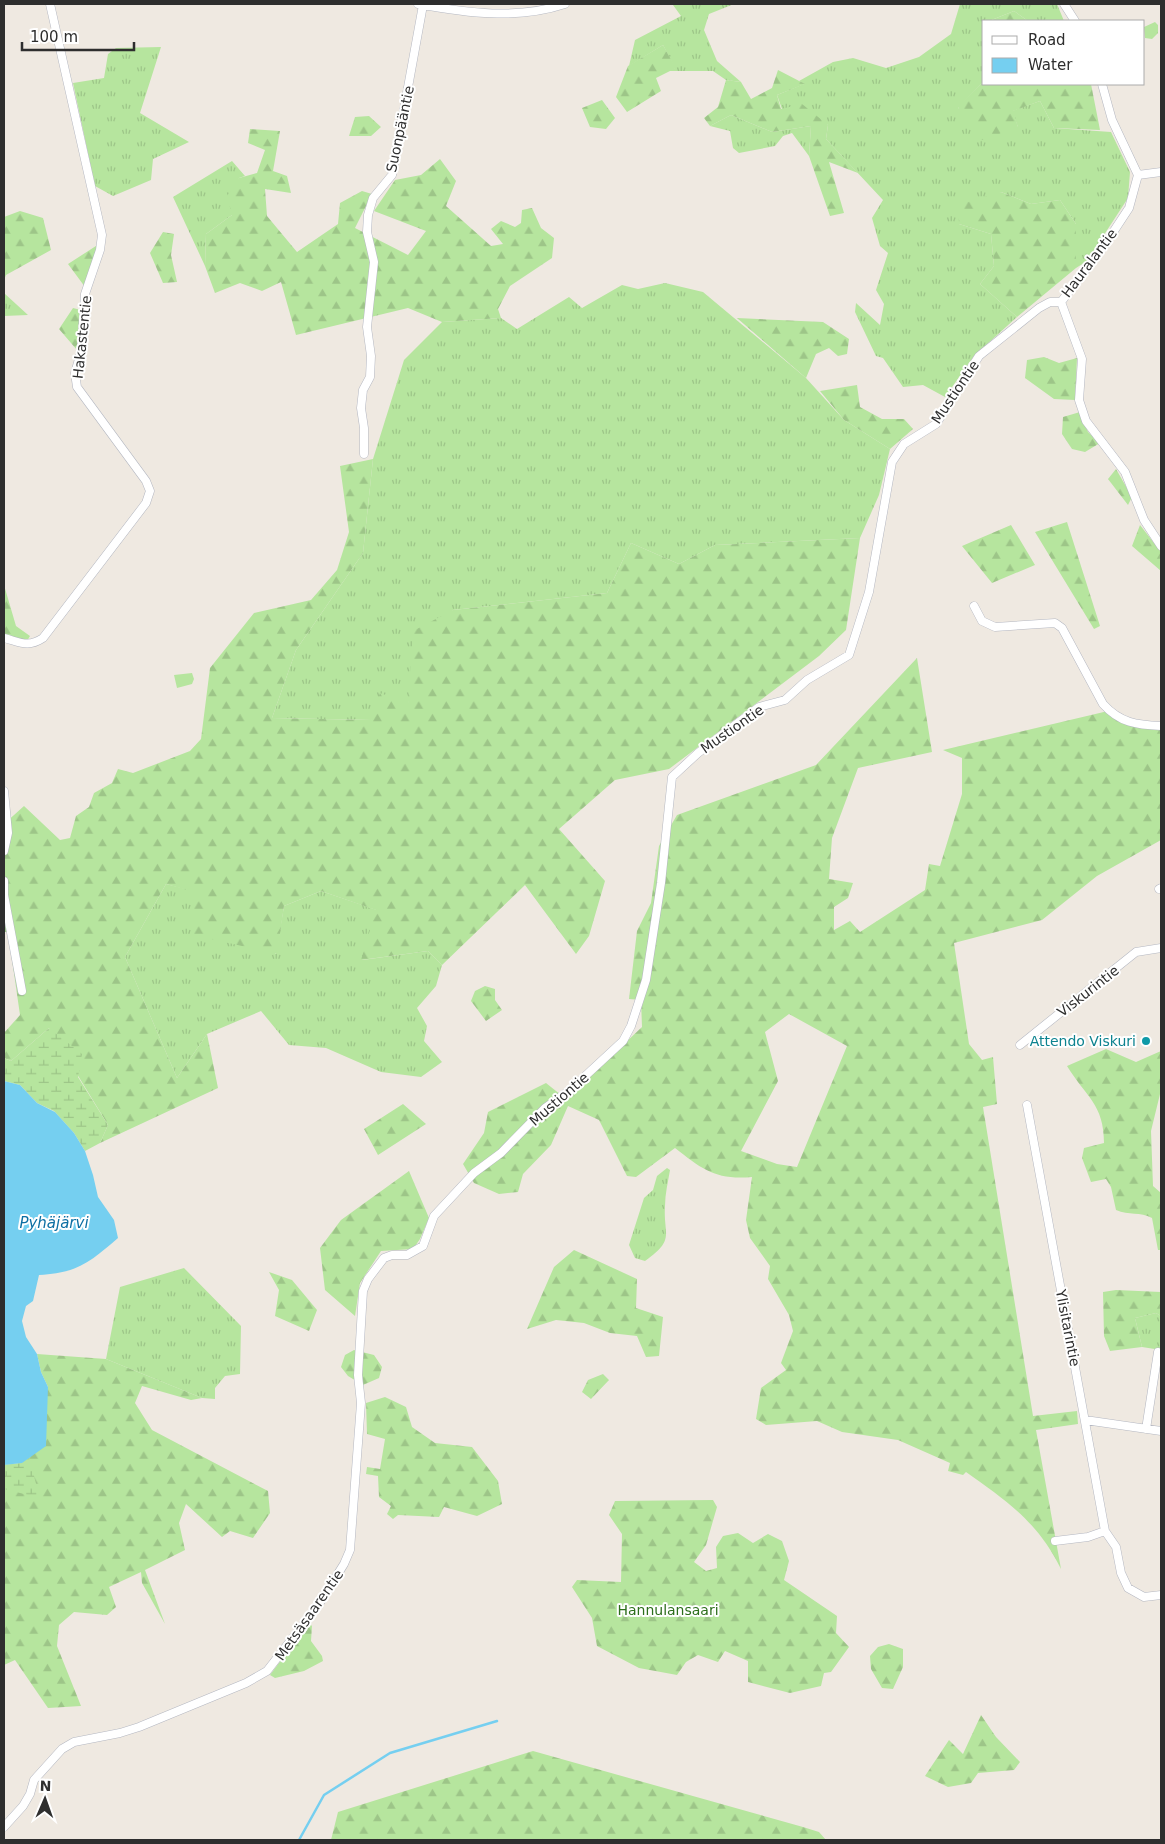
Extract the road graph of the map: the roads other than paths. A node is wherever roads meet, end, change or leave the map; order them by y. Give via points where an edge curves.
1 (50, 4) edge
2 (421, 4) edge
3 (565, 4) edge
4 (1064, 4) edge
5 (1074, 20) edge
6 (1102, 85) edge
7 (1161, 172) edge
8 (1138, 175) junction
9 (1060, 302) junction
10 (364, 454) dead end
11 (1161, 546) edge
12 (974, 606) dead end
13 (4, 638) edge
14 (1161, 726) edge
15 (4, 791) edge
16 (4, 851) edge
17 (4, 881) edge
18 (1161, 948) edge
19 (22, 991) dead end
20 (1020, 1045) dead end
21 (1027, 1105) dead end
22 (474, 1174) joint
23 (1158, 1352) dead end
24 (1085, 1420) junction
25 (1146, 1429) junction
26 (1161, 1431) edge
27 (1105, 1531) junction
28 (1055, 1541) dead end
29 (1161, 1595) edge
30 (4, 1826) edge

1 - 13 street, Hakastentie via 102,235 85,294 81,352 75,373 77,387 150,491 146,503 43,638 34,644 22,645
2 - 3 street via 472,13 515,14
2 - 10 street, Suonpääntie via 392,175 373,198 368,215 367,232 374,262 367,327 370,377 363,390 361,408
4 - 5 street
6 - 8 street via 1112,120
7 - 8 street
8 - 9 street, Hauralantie via 1129,208
9 - 11 street, Hauralantie via 1082,359 1079,400 1086,421 1125,472 1144,520
9 - 22 street, Mustiontie via 1050,302 1039,308 979,356 936,424 904,444 892,462 869,592 849,655 807,680 785,700 759,707 675,772 670,782 653,943 641,1000 631,1026 623,1041
12 - 14 street via 982,621 995,627 1055,623 1062,628 1111,713 1130,724
15 - 16 street via 8,833
17 - 19 street
18 - 20 street, Viskurintie via 1136,952
21 - 24 street, Ylisitarintie
22 - 30 street, Metsäsaarentie via 434,1216 423,1246 407,1255 384,1258 374,1268 363,1291 358,1375 361,1403 350,1550 319,1604 267,1671 246,1683 139,1727 74,1742 62,1749 34,1780 23,1806
23 - 25 street
24 - 25 street
24 - 27 street, Ylisitarintie
25 - 26 street
27 - 28 street via 1088,1538
27 - 29 street, Ylisitarintie via 1116,1547 1121,1573 1128,1588 1144,1597

